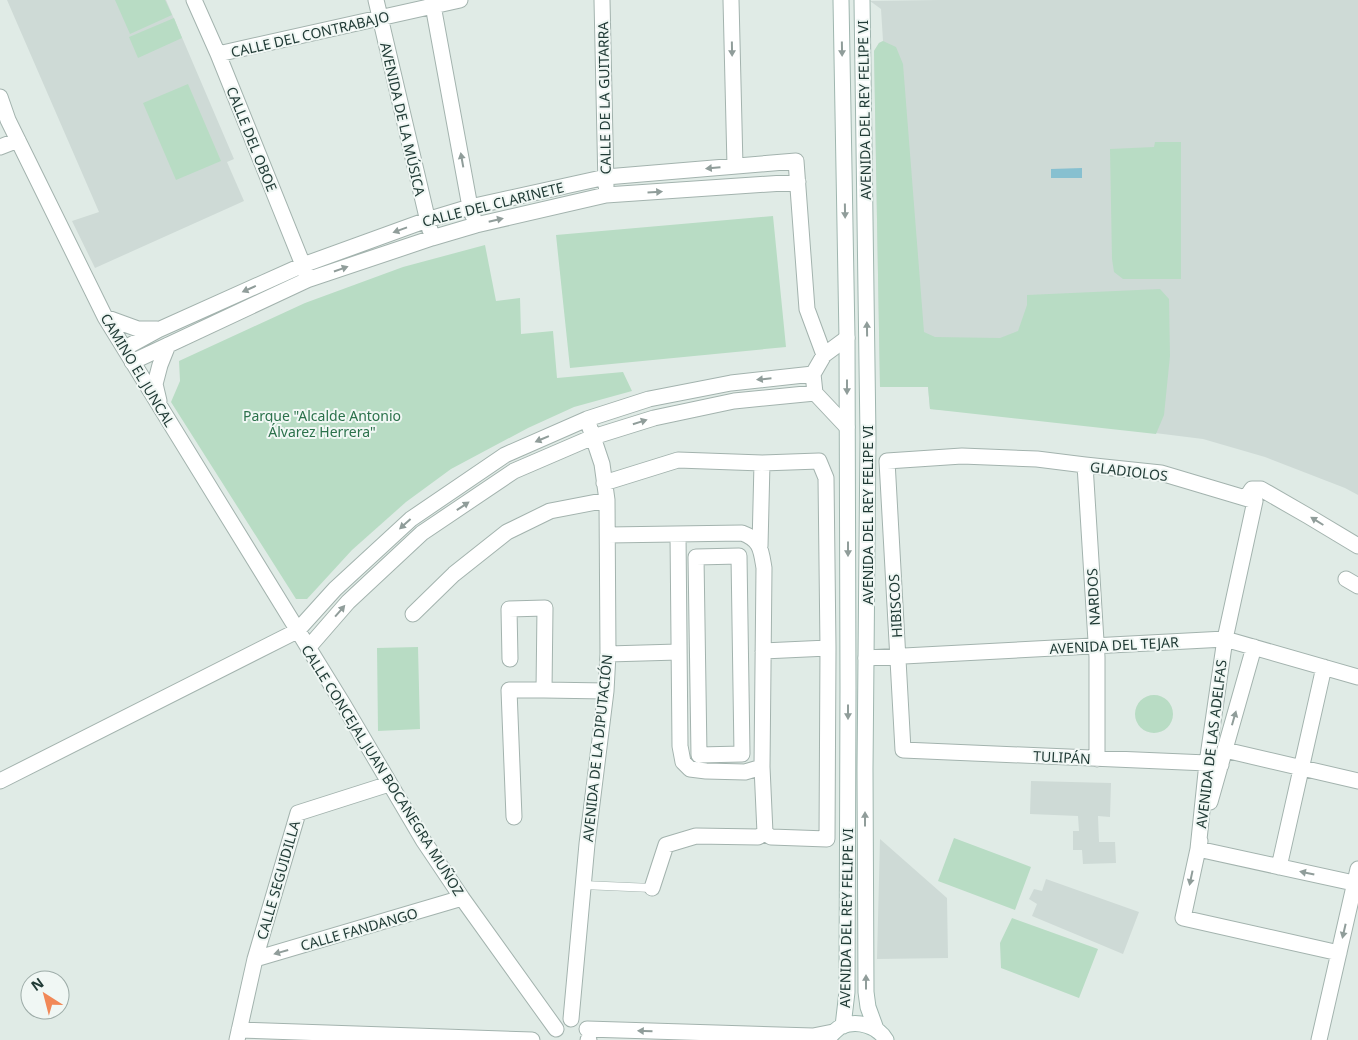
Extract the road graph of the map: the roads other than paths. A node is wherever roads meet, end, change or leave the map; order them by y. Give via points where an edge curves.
1 (194, 0) edge
2 (376, 0) edge
3 (460, 0) edge
4 (602, 0) edge
5 (731, 0) edge
6 (841, 0) edge
7 (862, 0) edge
8 (433, 3) edge
9 (380, 17) junction
10 (218, 54) junction
11 (0, 97) edge
12 (18, 140) junction
13 (0, 147) edge
14 (735, 166) junction
15 (606, 177) junction
16 (798, 182) junction
17 (606, 195) junction
18 (470, 207) junction
19 (427, 220) junction
20 (476, 225) junction
21 (432, 238) junction
22 (305, 272) junction
23 (105, 317) junction
24 (158, 330) junction
25 (847, 338) junction
26 (168, 344) junction
27 (125, 348) junction
28 (824, 354) junction
29 (132, 362) junction
30 (813, 374) junction
31 (815, 393) junction
32 (160, 408) junction
33 (587, 419) junction
34 (847, 426) junction
35 (593, 437) junction
36 (888, 461) joint
37 (762, 463) junction
38 (1085, 466) junction
39 (604, 483) junction
40 (1246, 498) junction
41 (607, 500) junction
42 (678, 534) junction
43 (608, 535) junction
44 (760, 546) junction
45 (1358, 546) edge
46 (413, 614) dead end
47 (297, 631) junction
48 (1225, 639) junction
49 (1096, 646) junction
50 (1254, 647) junction
51 (308, 648) junction
52 (828, 648) junction
53 (763, 651) junction
54 (678, 652) junction
55 (608, 654) junction
56 (898, 657) junction
57 (866, 658) junction
58 (510, 659) dead end
59 (1324, 667) junction
60 (1358, 677) edge
61 (544, 690) junction
62 (606, 691) junction
63 (903, 750) joint
64 (1225, 750) junction
65 (699, 755) joint
66 (1097, 759) junction
67 (1214, 764) junction
68 (762, 767) junction
69 (1301, 768) junction
70 (0, 781) edge
71 (1358, 781) edge
72 (389, 784) junction
73 (514, 817) dead end
74 (765, 832) junction
75 (1198, 849) junction
76 (1279, 867) junction
77 (1357, 879) edge
78 (583, 885) junction
79 (652, 888) joint
80 (462, 898) junction
81 (1339, 953) junction
82 (255, 960) junction
83 (571, 1019) junction
84 (834, 1033) edge
85 (238, 1035) edge
86 (556, 1035) edge
87 (588, 1036) edge
88 (886, 1036) edge
89 (532, 1040) edge
90 (1319, 1040) edge

1 - 10 street, CALLE DEL OBOE
2 - 9 street, AVENIDA DE LA MÚSICA
3 - 8 street, CALLE DEL CONTRABAJO
4 - 15 street, CALLE DE LA GUITARRA
5 -> 14 street
6 -> 25 street, AVENIDA DEL REY FELIPE VI
57 -> 7 street, AVENIDA DEL REY FELIPE VI via 868,437
8 - 9 street, CALLE DEL CONTRABAJO
18 -> 8 street
9 - 10 street, CALLE DEL CONTRABAJO
9 - 19 street, AVENIDA DE LA MÚSICA
10 - 22 street, CALLE DEL OBOE
11 - 12 street, CAMINO EL JUNCAL
12 - 13 street
12 - 23 street, CAMINO EL JUNCAL
14 -> 15 street, CALLE DEL CLARINETE
14 - 16 street, CALLE DEL CLARINETE via 796,161
15 - 17 street, CALLE DE LA GUITARRA
15 - 18 street, CALLE DEL CLARINETE
17 -> 16 street, CALLE DEL CLARINETE
16 - 28 street via 807,309
20 -> 17 street, CALLE DEL CLARINETE
18 - 19 street, CALLE DEL CLARINETE
18 - 20 street
19 - 21 street, AVENIDA DE LA MÚSICA
19 -> 22 street, CALLE DEL CLARINETE
20 - 21 street, CALLE DEL CLARINETE
22 -> 21 street, CALLE DEL CLARINETE
22 -> 24 street, CALLE DEL CLARINETE
22 - 26 street, CALLE DEL CLARINETE
23 - 24 street via 138,329
23 - 27 street, CAMINO EL JUNCAL
24 - 27 street, CALLE DEL CLARINETE
25 - 28 street
25 -> 34 street, AVENIDA DEL REY FELIPE VI
26 - 29 street, CALLE DEL CLARINETE
26 - 32 street via 155,384
27 - 29 street, CAMINO EL JUNCAL
28 - 30 street
29 - 32 street, CAMINO EL JUNCAL
30 - 31 street
30 -> 33 street via 731,383 649,399
31 - 34 street
35 -> 31 street via 654,418 725,403
32 - 47 street, CAMINO EL JUNCAL
33 - 35 street, AVENIDA DE LA DIPUTACIÓN
33 -> 47 street via 505,455 411,519 335,589
34 -> 84 street, AVENIDA DEL REY FELIPE VI via 848,982
35 - 39 street, AVENIDA DE LA DIPUTACIÓN
51 -> 35 street via 348,602 422,533 514,471
36 - 38 street, GLADIOLOS via 962,456 1037,459
36 - 56 street, HIBISCOS
37 - 39 street via 678,460
37 - 44 street
37 - 52 street via 819,460 826,478
38 - 40 street, GLADIOLOS via 1161,473
38 - 49 street, NARDOS
39 - 41 street, AVENIDA DE LA DIPUTACIÓN
45 -> 40 street via 1261,489 1252,489
40 - 48 street via 1255,501
41 - 43 street, AVENIDA DE LA DIPUTACIÓN
41 - 46 street via 550,511 507,532 454,574
42 - 43 street
42 - 44 street via 742,533 751,536
42 - 54 street
43 - 55 street, AVENIDA DE LA DIPUTACIÓN
44 - 53 street via 764,568
47 - 51 street, CALLE CONCEJAL JUAN BOCANEGRA MUÑOZ
47 - 70 street
48 - 49 street, AVENIDA DEL TEJAR
48 - 50 street, AVENIDA DEL TEJAR
48 - 67 street, AVENIDA DE LAS ADELFAS
49 - 56 street, AVENIDA DEL TEJAR
49 - 66 street, NARDOS
50 - 59 street, AVENIDA DEL TEJAR
64 -> 50 street, AVENIDA DE LAS ADELFAS
51 - 72 street, CALLE CONCEJAL JUAN BOCANEGRA MUÑOZ
52 - 53 street
52 - 74 street via 827,839 771,838
53 - 68 street
54 - 55 street
54 - 68 street via 683,762 690,769 706,771 745,772
55 - 62 street, AVENIDA DE LA DIPUTACIÓN
56 - 57 street, AVENIDA DEL TEJAR
56 - 63 street, HIBISCOS
88 -> 57 street, AVENIDA DEL REY FELIPE VI via 868,1007 866,992
58 - 61 street via 509,609 545,608
59 - 60 street, AVENIDA DEL TEJAR
59 - 69 street
61 - 62 street
61 - 73 street via 509,690
62 - 78 street, AVENIDA DE LA DIPUTACIÓN
63 - 66 street, TULIPÁN
64 - 67 street, AVENIDA DE LAS ADELFAS
64 - 69 street
65 - 65 street via 696,557 739,556 742,754
66 - 67 street, TULIPÁN
67 - 75 street, AVENIDA DE LAS ADELFAS
68 - 74 street
69 - 71 street
69 - 76 street
72 - 80 street, CALLE CONCEJAL JUAN BOCANEGRA MUÑOZ
72 - 82 street, CALLE SEGUIDILLA via 298,813
74 - 79 street via 758,837 696,836 666,846
75 - 76 street
75 -> 81 street, AVENIDA DE LAS ADELFAS via 1183,918
77 -> 76 street
77 -> 81 street
78 - 79 lane
78 - 83 street, AVENIDA DE LA DIPUTACIÓN
80 -> 82 street, CALLE FANDANGO
80 - 86 street, CALLE CONCEJAL JUAN BOCANEGRA MUÑOZ
81 - 90 street
82 - 85 street, CALLE SEGUIDILLA
83 - 86 street via 562,1022
83 - 87 street via 581,1021
84 -> 87 street via 813,1036
84 - 88 street via 854,1024 865,1024
85 - 89 street

